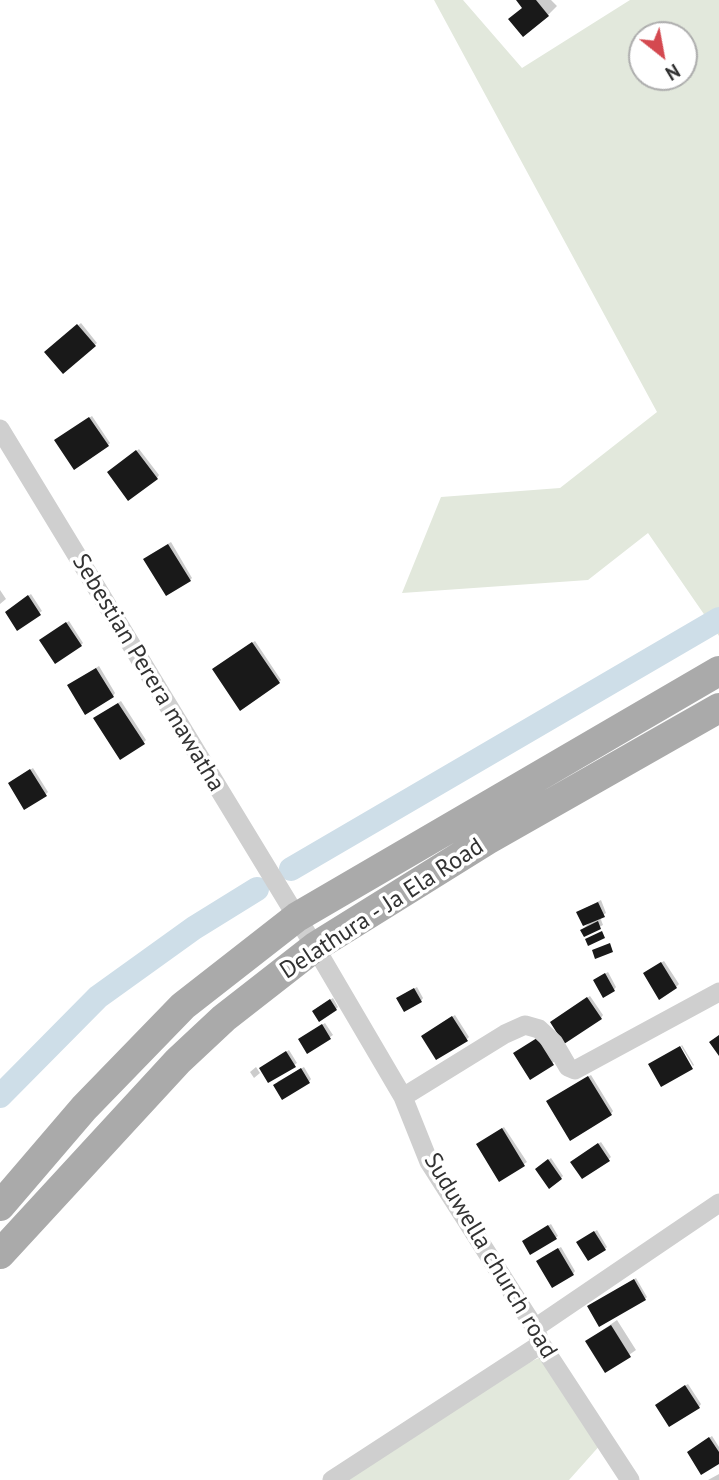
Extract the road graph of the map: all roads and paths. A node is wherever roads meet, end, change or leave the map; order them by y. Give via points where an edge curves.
1 (0, 429) edge
2 (719, 671) edge
3 (719, 708) edge
4 (298, 917) junction
5 (315, 947) junction
6 (719, 992) edge
7 (403, 1097) junction
8 (719, 1203) edge
9 (0, 1206) edge
10 (0, 1254) edge
11 (538, 1336) junction
12 (332, 1480) edge
13 (630, 1480) edge

1 - 4 street, Sebestian Perera mawatha
2 - 4 main road, Delathura - Ja Ela Road
3 - 5 main road, Delathura - Ja Ela Road via 487,840
4 - 5 street, Suduwella church road
4 - 9 main road, Delathura - Ja Ela Road via 183,1006 84,1108
5 - 7 street, Suduwella church road
5 - 10 main road, Delathura - Ja Ela Road via 224,1018 178,1061
6 - 7 street via 575,1070 539,1029 525,1025
7 - 11 street, Suduwella church road via 429,1162
8 - 11 street
11 - 12 street
11 - 13 street, Suduwella church road

